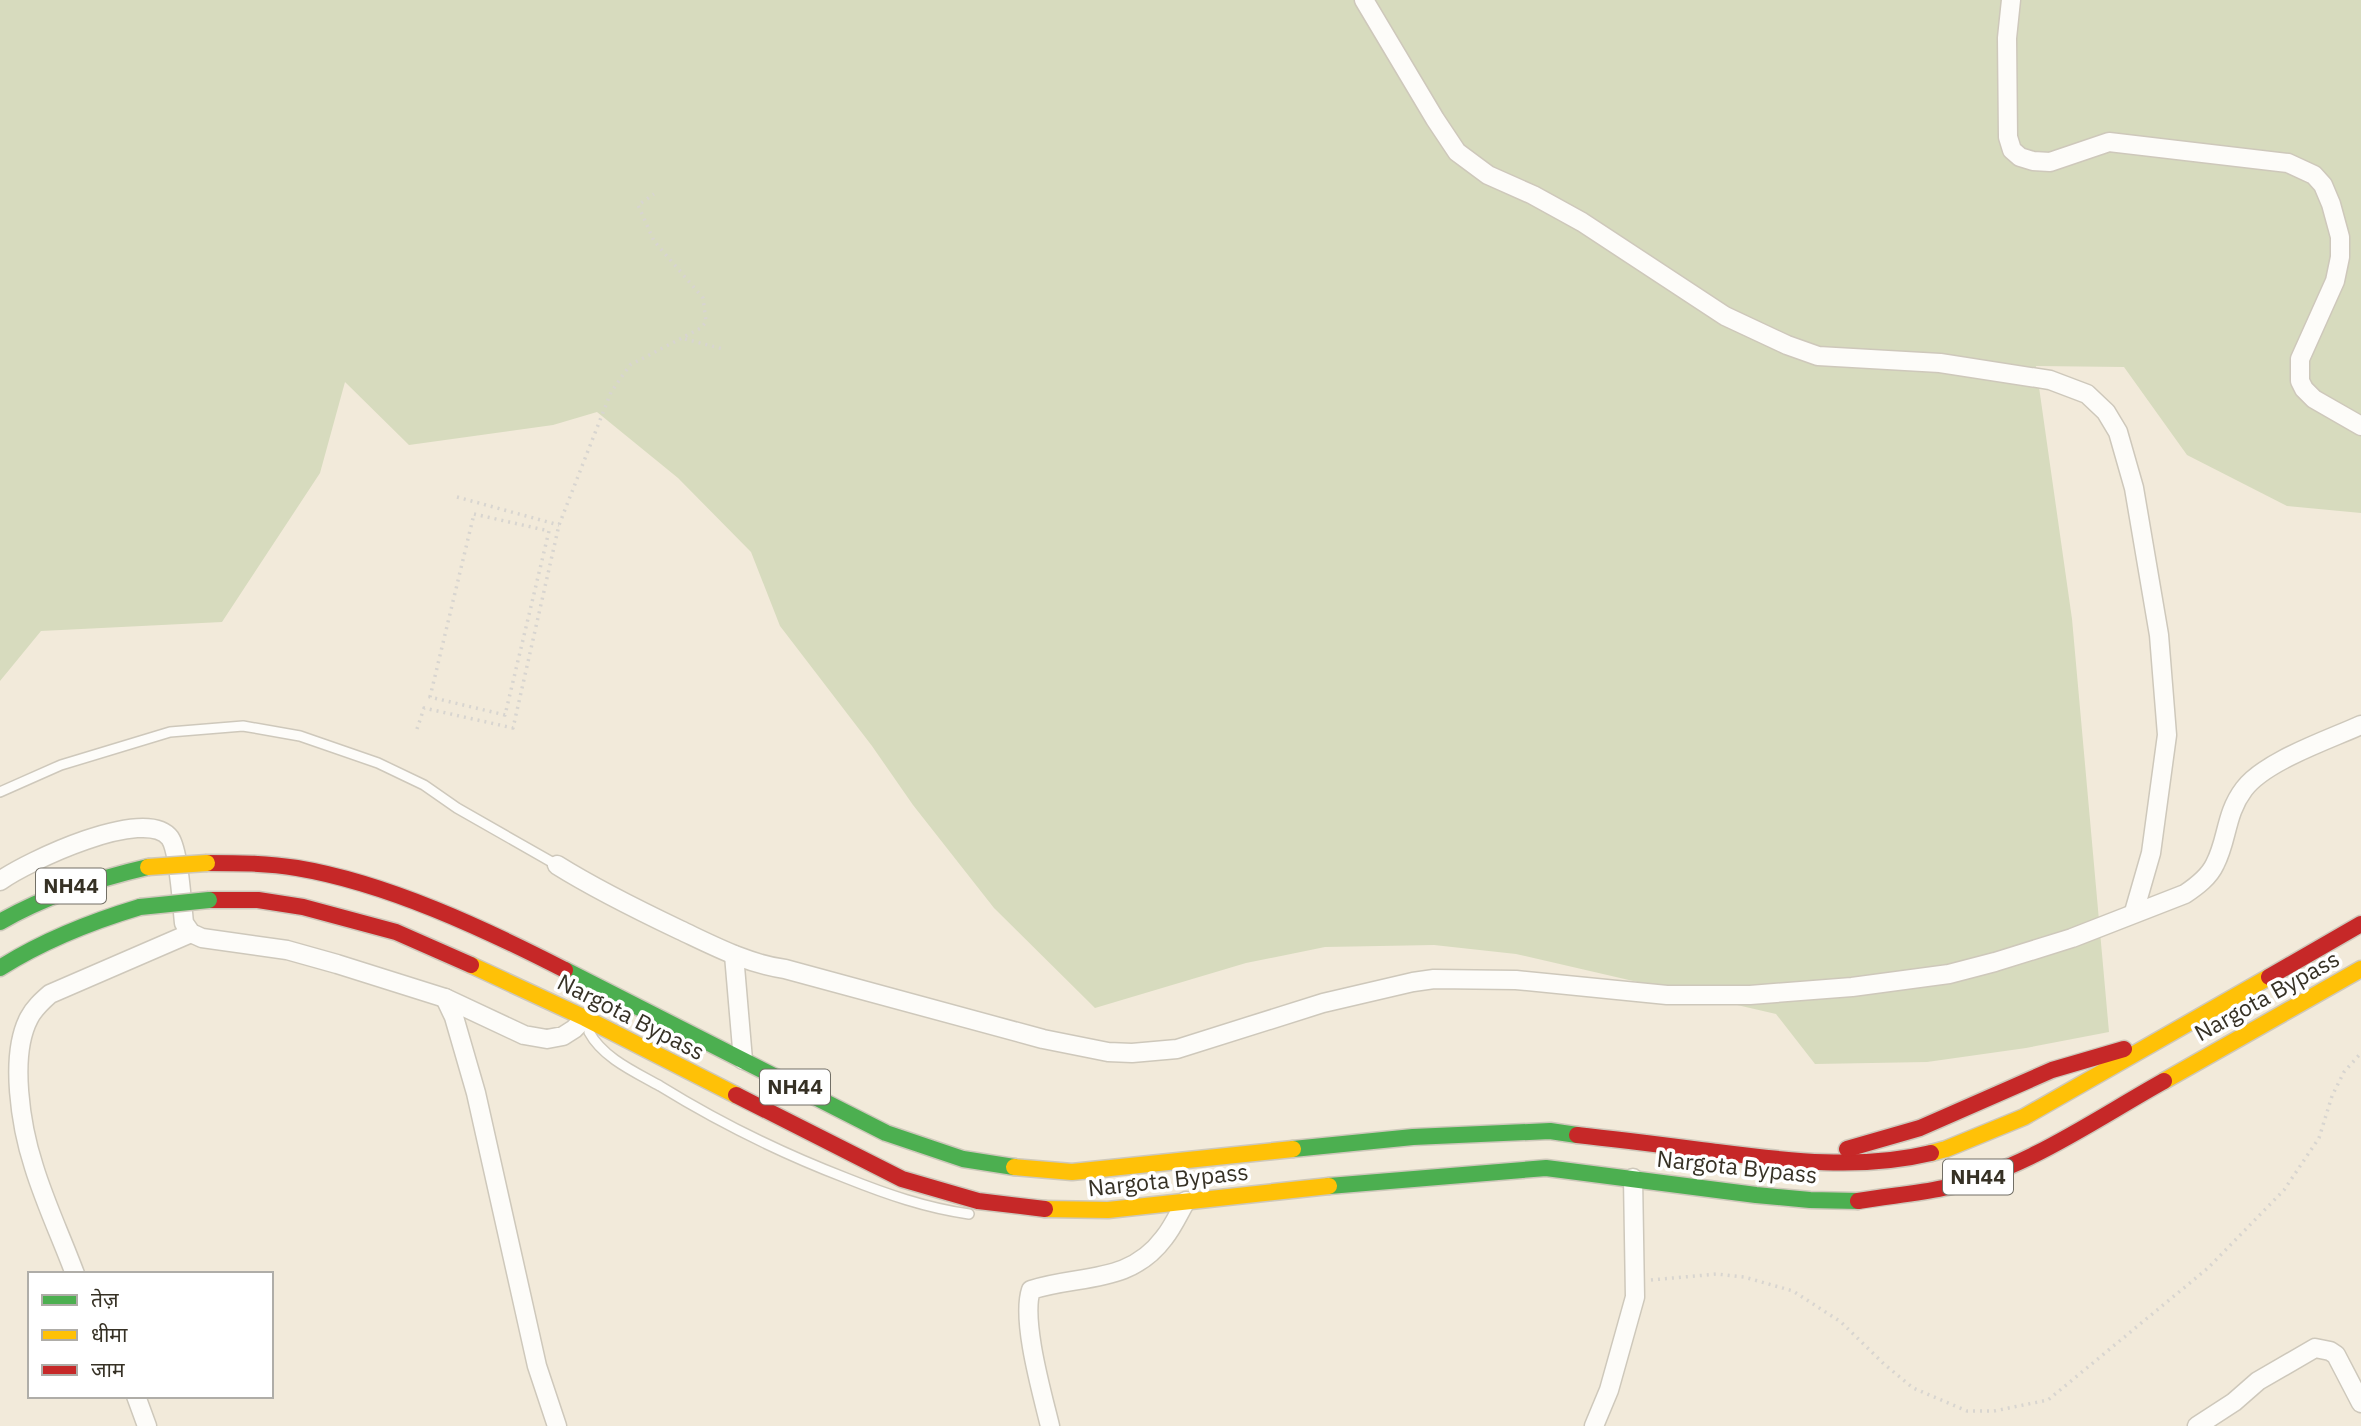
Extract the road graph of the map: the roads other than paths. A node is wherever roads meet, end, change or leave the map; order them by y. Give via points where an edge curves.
1 (1364, 0) edge
2 (2011, 0) edge
3 (2361, 426) edge
4 (2361, 725) edge
5 (0, 792) edge
6 (557, 865) joint
7 (0, 881) edge
8 (2134, 912) junction
9 (0, 922) edge
10 (2361, 924) edge
11 (191, 933) junction
12 (734, 954) junction
13 (0, 968) edge
14 (2361, 969) edge
15 (445, 998) junction
16 (586, 1019) junction
17 (2161, 1039) junction
18 (743, 1060) junction
19 (1792, 1162) junction
20 (1633, 1178) junction
21 (1186, 1201) junction
22 (1023, 1209) junction
23 (998, 1213) dead end
24 (976, 1214) dead end
25 (74, 1272) edge
26 (137, 1398) edge
27 (2361, 1404) edge
28 (147, 1426) edge
29 (557, 1426) edge
30 (1050, 1426) edge
31 (1594, 1426) edge
32 (2197, 1426) edge

1 - 8 street via 1457,152 1488,175 1582,222 1725,316 1818,356 1940,363 2050,380 2087,394 2106,412 2118,432 2134,488 2159,635 2167,736 2151,853
2 - 3 street via 2008,137 2020,157 2050,162 2109,142 2288,163 2314,175 2323,186 2340,237 2340,257 2335,281 2300,359 2300,381 2314,399
4 - 8 street via 2264,771 2234,804 2217,862 2199,884 2186,894
5 - 6 lane via 61,765 170,732 243,726 300,736 378,763 424,785
6 - 12 street via 604,894
7 - 11 street via 52,852 86,840 123,830 157,828 166,832 174,846 184,923
8 - 12 street via 2072,938 1950,974 1751,995 1667,995 1516,980 1434,979 1323,1003 1192,1046 1132,1053 1043,1039
9 - 18 highway, Nargota Bypass / NH44, bridge via 69,887 148,867 251,863 298,868 382,890 440,912
10 - 17 highway, Nargota Bypass / NH44
11 - 15 street via 287,950
11 - 25 street via 50,994 38,1004 23,1031 18,1071 29,1144
12 - 18 street
13 - 16 highway, Nargota Bypass / NH44, bridge via 59,933 140,907 258,900 396,932
14 - 20 highway, Nargota Bypass / NH44 via 2042,1150 1944,1188 1856,1201 1810,1200
15 - 16 street via 524,1035 547,1039 563,1036
15 - 29 street via 476,1093 537,1366
16 - 22 highway, Nargota Bypass / NH44 via 902,1180 937,1192
16 - 24 lane via 593,1039 617,1061 754,1140 888,1195
17 - 19 highway via 2064,1066 1896,1136
17 - 19 highway, Nargota Bypass / NH44 via 2024,1117 1946,1149 1870,1162
18 - 19 highway, Nargota Bypass / NH44 via 886,1133 963,1159 1033,1171 1107,1170 1413,1137 1550,1131
20 - 21 highway, Nargota Bypass / NH44 via 1546,1168
20 - 31 street via 1632,1312
21 - 22 highway, Nargota Bypass / NH44 via 1070,1212
21 - 30 street via 1164,1239 1140,1263 1118,1273 1031,1290 1031,1331
22 - 23 lane
26 - 28 street
27 - 32 street via 2336,1355 2315,1348 2258,1381

